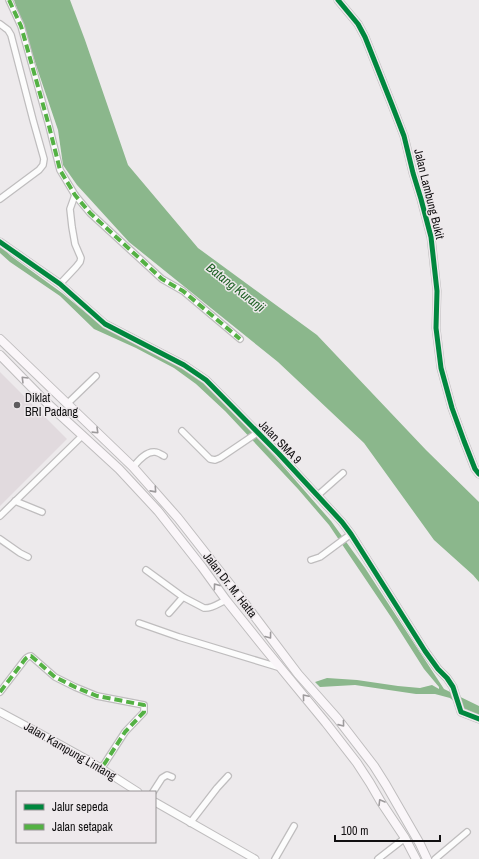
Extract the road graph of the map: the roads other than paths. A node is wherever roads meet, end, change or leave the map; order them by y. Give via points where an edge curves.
1 (10, 0) edge
2 (338, 0) edge
3 (0, 24) edge
4 (75, 195) junction
5 (0, 199) edge
6 (0, 242) edge
7 (60, 284) junction
8 (0, 339) edge
9 (240, 339) dead end
10 (0, 355) edge
11 (96, 376) dead end
12 (68, 403) junction
13 (182, 432) dead end
14 (82, 435) junction
15 (253, 435) junction
16 (164, 456) dead end
17 (130, 464) junction
18 (119, 469) junction
19 (343, 473) dead end
20 (479, 474) edge
21 (317, 496) junction
22 (15, 501) junction
23 (42, 512) dead end
24 (0, 516) edge
25 (348, 536) junction
26 (0, 539) edge
27 (28, 557) dead end
28 (311, 560) dead end
29 (146, 570) dead end
30 (183, 597) junction
31 (226, 600) junction
32 (169, 613) dead end
33 (139, 623) dead end
34 (281, 668) junction
35 (0, 692) edge
36 (0, 712) edge
37 (479, 719) edge
38 (101, 768) junction
39 (228, 776) dead end
40 (172, 777) dead end
41 (136, 791) edge
42 (154, 791) edge
43 (156, 803) edge
44 (190, 823) junction
45 (294, 826) dead end
46 (467, 832) dead end
47 (405, 838) junction
48 (255, 859) edge
49 (275, 859) edge
50 (378, 859) edge
51 (416, 859) edge
52 (427, 859) edge
53 (434, 859) edge

1 - 4 street via 21,26 60,170
2 - 20 street, Jalan Lambung Bukit via 358,24 365,37 404,136 431,237 441,368 452,408
3 - 5 street via 11,35 44,159 39,170
4 - 7 street via 70,209 75,244 81,258 76,268
4 - 9 street via 90,213 162,279 183,291
6 - 7 street, Jalan SMA 9
7 - 15 street, Jalan SMA 9 via 105,324 184,365 206,380
8 - 12 main road, Jalan Dr. M. Hatta
14 -> 10 main road
11 - 12 street
12 -> 17 main road, Jalan Dr. M. Hatta
13 - 15 street via 213,460 224,456
14 - 18 main road, Jalan Dr. M. Hatta
14 - 22 street
15 - 21 street, Jalan SMA 9 via 279,454
16 - 17 street via 152,452
17 - 18 main road
17 -> 52 main road, Jalan Dr. M. Hatta via 178,518 285,658 374,766
31 -> 18 main road, Jalan Dr. M. Hatta via 158,510
19 - 21 street
21 - 25 street, Jalan SMA 9 via 342,522
22 - 23 street
22 - 24 street
25 - 28 street via 320,557
25 - 37 street, Jalan SMA 9 via 438,670 447,678 455,691 461,712
26 - 27 street
29 - 30 street
30 - 31 street via 204,608 211,608
30 - 32 street
31 - 34 main road, Jalan Dr. M. Hatta
33 - 34 street
47 -> 34 main road, Jalan Dr. M. Hatta via 357,763
35 - 38 street via 26,658 31,656 56,677 75,687 97,696 144,705 144,712 125,732
36 - 38 street, Jalan Kampung Lintang
38 - 41 street, Jalan Kampung Lintang
39 - 44 street
40 - 42 street via 163,776
43 - 44 street
44 - 48 street
45 - 49 street
46 - 53 street
47 - 50 street
47 - 51 main road, Jalan Dr. M. Hatta

